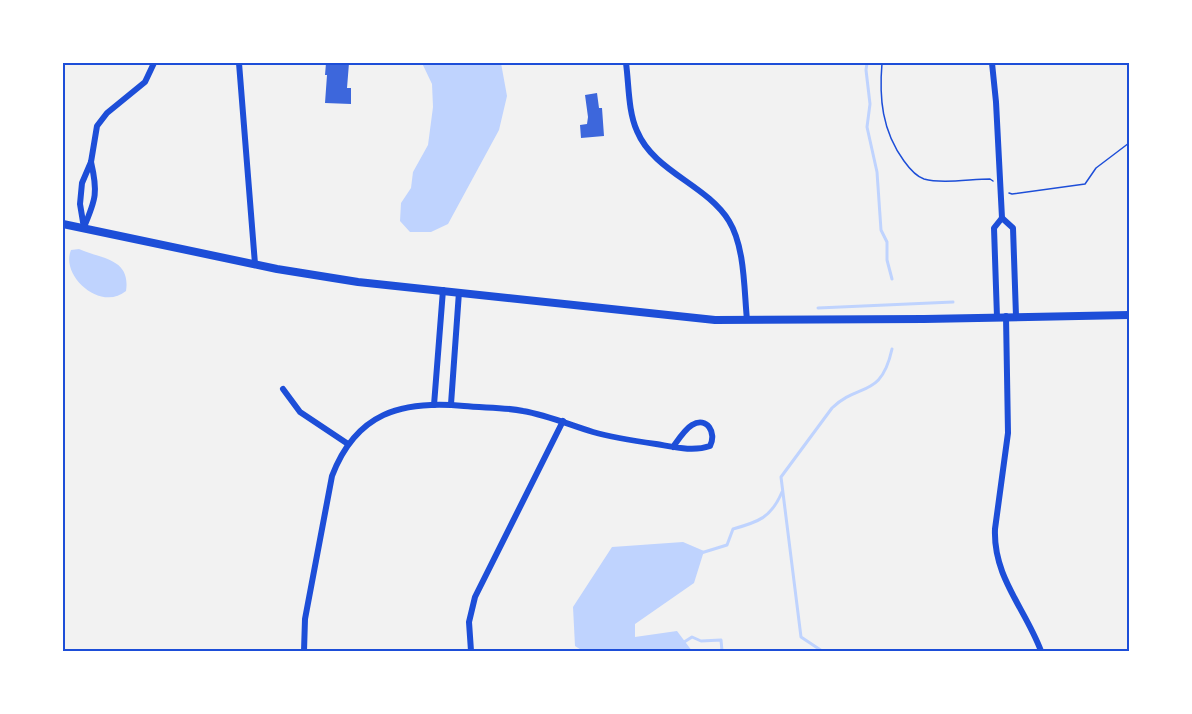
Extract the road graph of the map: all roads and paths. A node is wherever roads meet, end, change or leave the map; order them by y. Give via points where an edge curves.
1 (154, 63) edge
2 (239, 63) edge
3 (626, 63) edge
4 (882, 63) edge
5 (992, 63) edge
6 (1129, 143) edge
7 (90, 162) junction
8 (1000, 187) junction
9 (1002, 218) junction
10 (63, 224) edge
11 (84, 228) junction
12 (255, 264) junction
13 (444, 290) junction
14 (459, 292) junction
15 (1129, 315) edge
16 (1016, 316) junction
17 (1001, 317) junction
18 (747, 320) junction
19 (283, 389) dead end
20 (451, 404) junction
21 (434, 405) junction
22 (563, 421) junction
23 (348, 444) junction
24 (673, 447) junction
25 (304, 651) edge
26 (471, 651) edge
27 (1041, 651) edge

1 - 7 street via 145,82 100,121
2 - 12 street
3 - 18 street via 632,113 641,139 659,160 708,197 732,228 739,249
4 - 8 path via 882,112 896,150 911,170 924,179 990,179
5 - 8 street
6 - 8 path via 1096,168 1084,184 1012,194
7 - 11 street via 80,204
7 - 11 street via 97,187
8 - 9 street
9 - 16 street via 1013,228
9 - 17 street via 994,228
10 - 11 main road
11 - 12 main road
12 - 13 main road via 358,282
13 - 14 main road
13 - 21 street
14 - 18 main road via 715,320
14 - 20 street
15 - 16 main road
16 - 17 main road
17 - 18 main road
17 - 27 street via 1008,433 994,544 1001,572
19 - 23 street via 300,412
20 - 21 street
20 - 22 street via 521,411
21 - 23 street via 412,405 387,413 365,426
22 - 24 street via 612,437
22 - 26 street via 475,597 469,622
23 - 25 street via 332,476 305,619
24 - 24 street via 700,450 710,446 713,431 708,425 692,424

